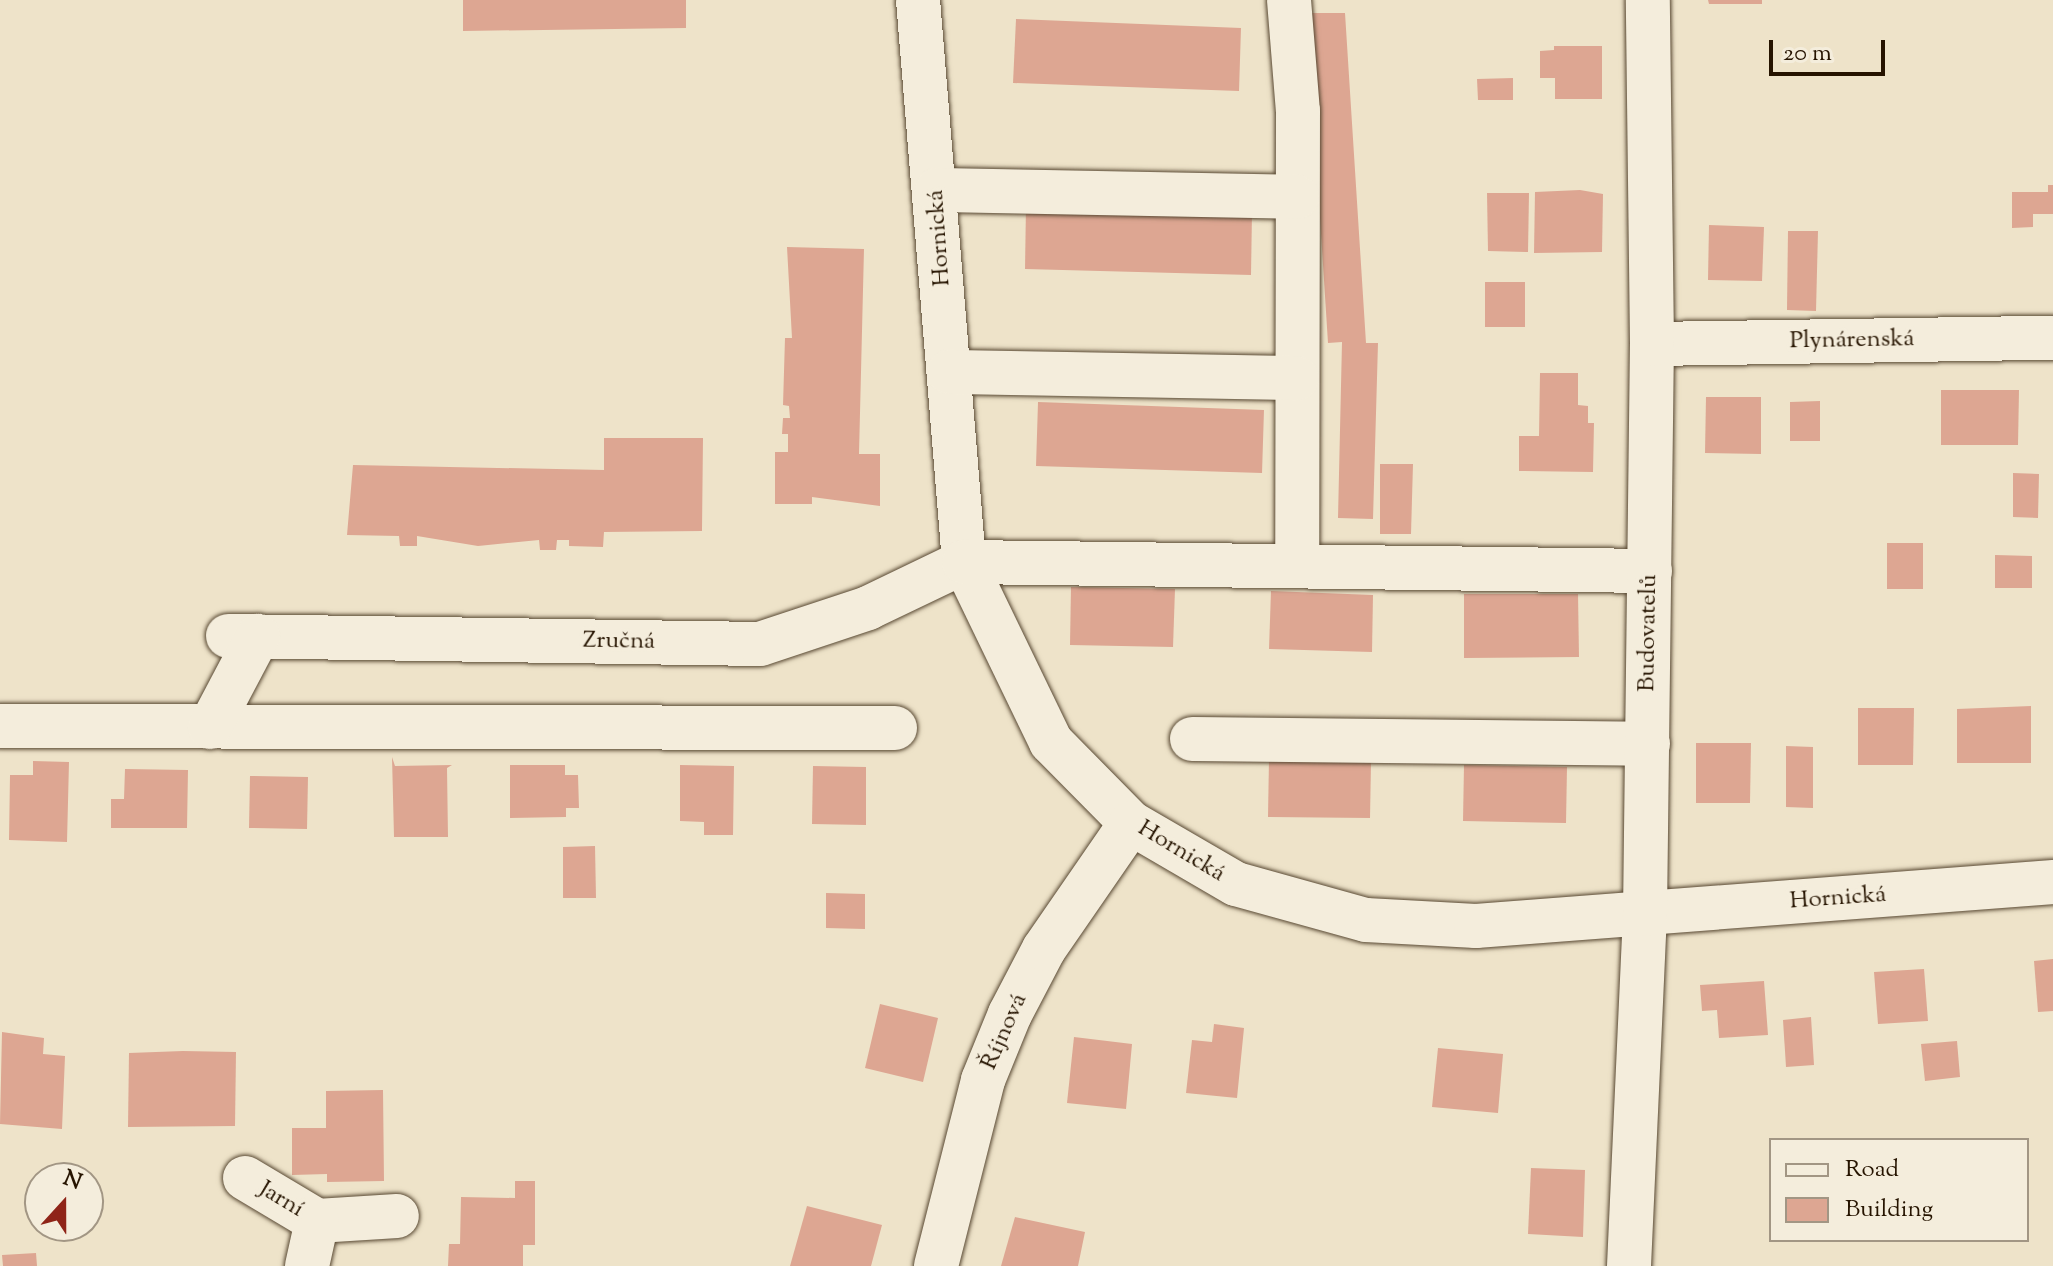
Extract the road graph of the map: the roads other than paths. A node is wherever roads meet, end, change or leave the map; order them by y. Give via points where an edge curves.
1 (918, 0) edge
2 (1289, 0) edge
3 (1648, 0) edge
4 (937, 190) junction
5 (1297, 197) junction
6 (2053, 338) edge
7 (1652, 344) junction
8 (949, 372) junction
9 (1297, 378) junction
10 (964, 562) junction
11 (1297, 566) junction
12 (1650, 571) junction
13 (0, 726) edge
14 (210, 727) junction
15 (895, 728) dead end
16 (1192, 739) dead end
17 (1648, 744) junction
18 (1131, 823) junction
19 (2053, 882) edge
20 (1645, 914) junction
21 (245, 1178) dead end
22 (397, 1216) dead end
23 (317, 1221) junction
24 (307, 1266) edge
25 (936, 1266) edge
26 (1629, 1266) edge

1 - 4 street, Hornická
2 - 5 street via 1298,111
3 - 7 street, Budovatelů
4 - 5 street
4 - 8 street, Hornická
5 - 9 street
6 - 7 street, Plynárenská
7 - 12 street, Budovatelů
8 - 9 street
8 - 10 street, Hornická
9 - 11 street
10 - 11 street
10 - 14 street, Zručná via 868,608 760,644 243,636
10 - 18 street, Hornická via 1051,742
11 - 12 street
12 - 17 street, Budovatelů
13 - 14 street
14 - 15 street
16 - 17 street
17 - 20 street, Budovatelů
18 - 20 street, Hornická via 1236,884 1366,920 1476,926
18 - 25 street, Říjnová via 1044,949 1010,1014 983,1080
19 - 20 street, Hornická
20 - 26 street, Budovatelů
21 - 23 street, Jarní
22 - 23 street, Jarní
23 - 24 street, Jarní

